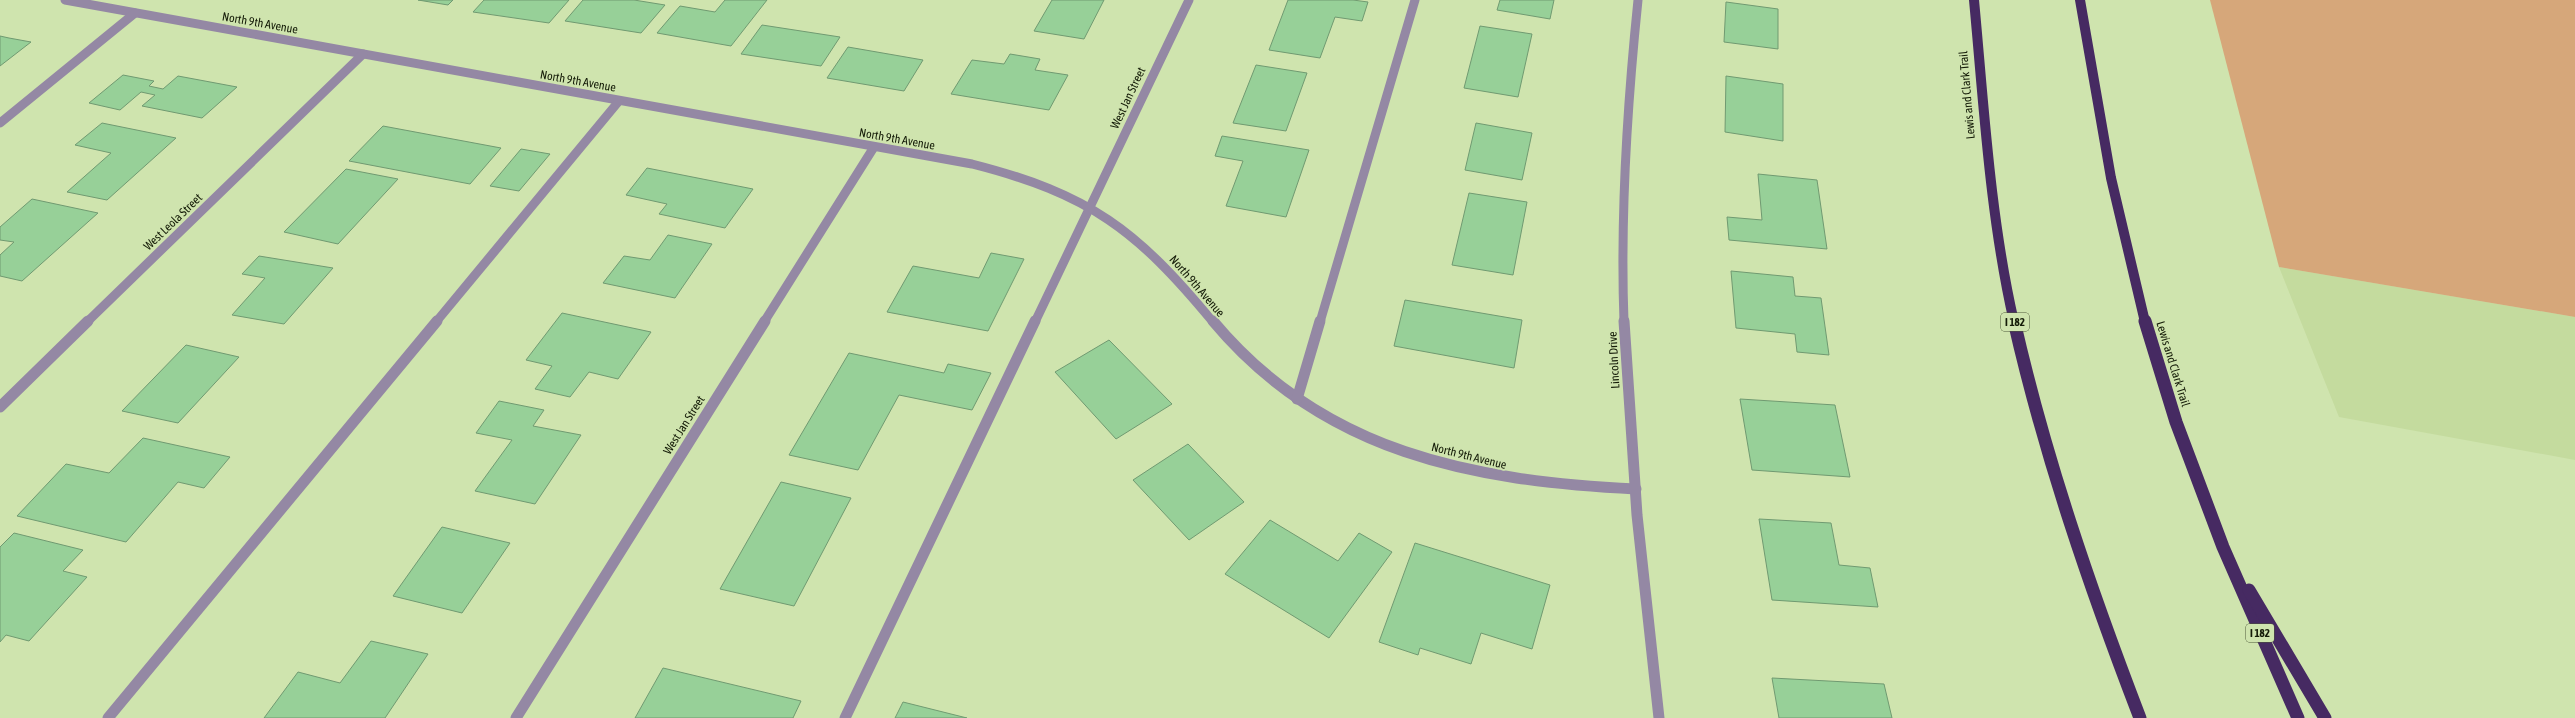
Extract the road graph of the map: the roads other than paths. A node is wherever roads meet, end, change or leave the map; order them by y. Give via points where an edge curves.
1 (65, 0) edge
2 (1189, 0) edge
3 (1415, 0) edge
4 (1638, 0) edge
5 (1974, 0) edge
6 (2080, 0) edge
7 (135, 13) junction
8 (363, 54) junction
9 (619, 101) junction
10 (0, 123) edge
11 (874, 147) junction
12 (1092, 206) junction
13 (1297, 400) junction
14 (0, 407) edge
15 (1636, 489) junction
16 (2223, 547) junction
17 (108, 718) edge
18 (516, 718) edge
19 (845, 718) edge
20 (1659, 718) edge
21 (2140, 718) edge
22 (2298, 718) edge
23 (2325, 718) edge

1 - 7 street, North 9th Avenue
2 - 12 street, West Jan Street
3 - 13 street
4 - 15 street, Lincoln Drive via 1627,122 1624,223 1624,309
5 - 21 highway, Lewis and Clark Trail / I 182 via 1988,159 2002,256 2025,368 2061,497
6 - 16 highway, Lewis and Clark Trail / I 182 via 2111,178 2140,306 2176,422
7 - 8 street, North 9th Avenue
7 - 10 street
8 - 9 street, North 9th Avenue
8 - 14 street, West Leola Street
9 - 11 street, North 9th Avenue
9 - 17 street
11 - 12 street, North 9th Avenue via 1018,175
11 - 18 street, West Jan Street
12 - 13 street, North 9th Avenue via 1129,231 1171,273 1222,334 1256,368
12 - 19 street, West Jan Street
13 - 15 street, North 9th Avenue via 1345,427 1399,449 1456,467 1566,486
15 - 20 street, Lincoln Drive
16 - 22 highway, Lewis and Clark Trail / I 182
16 - 23 highway

